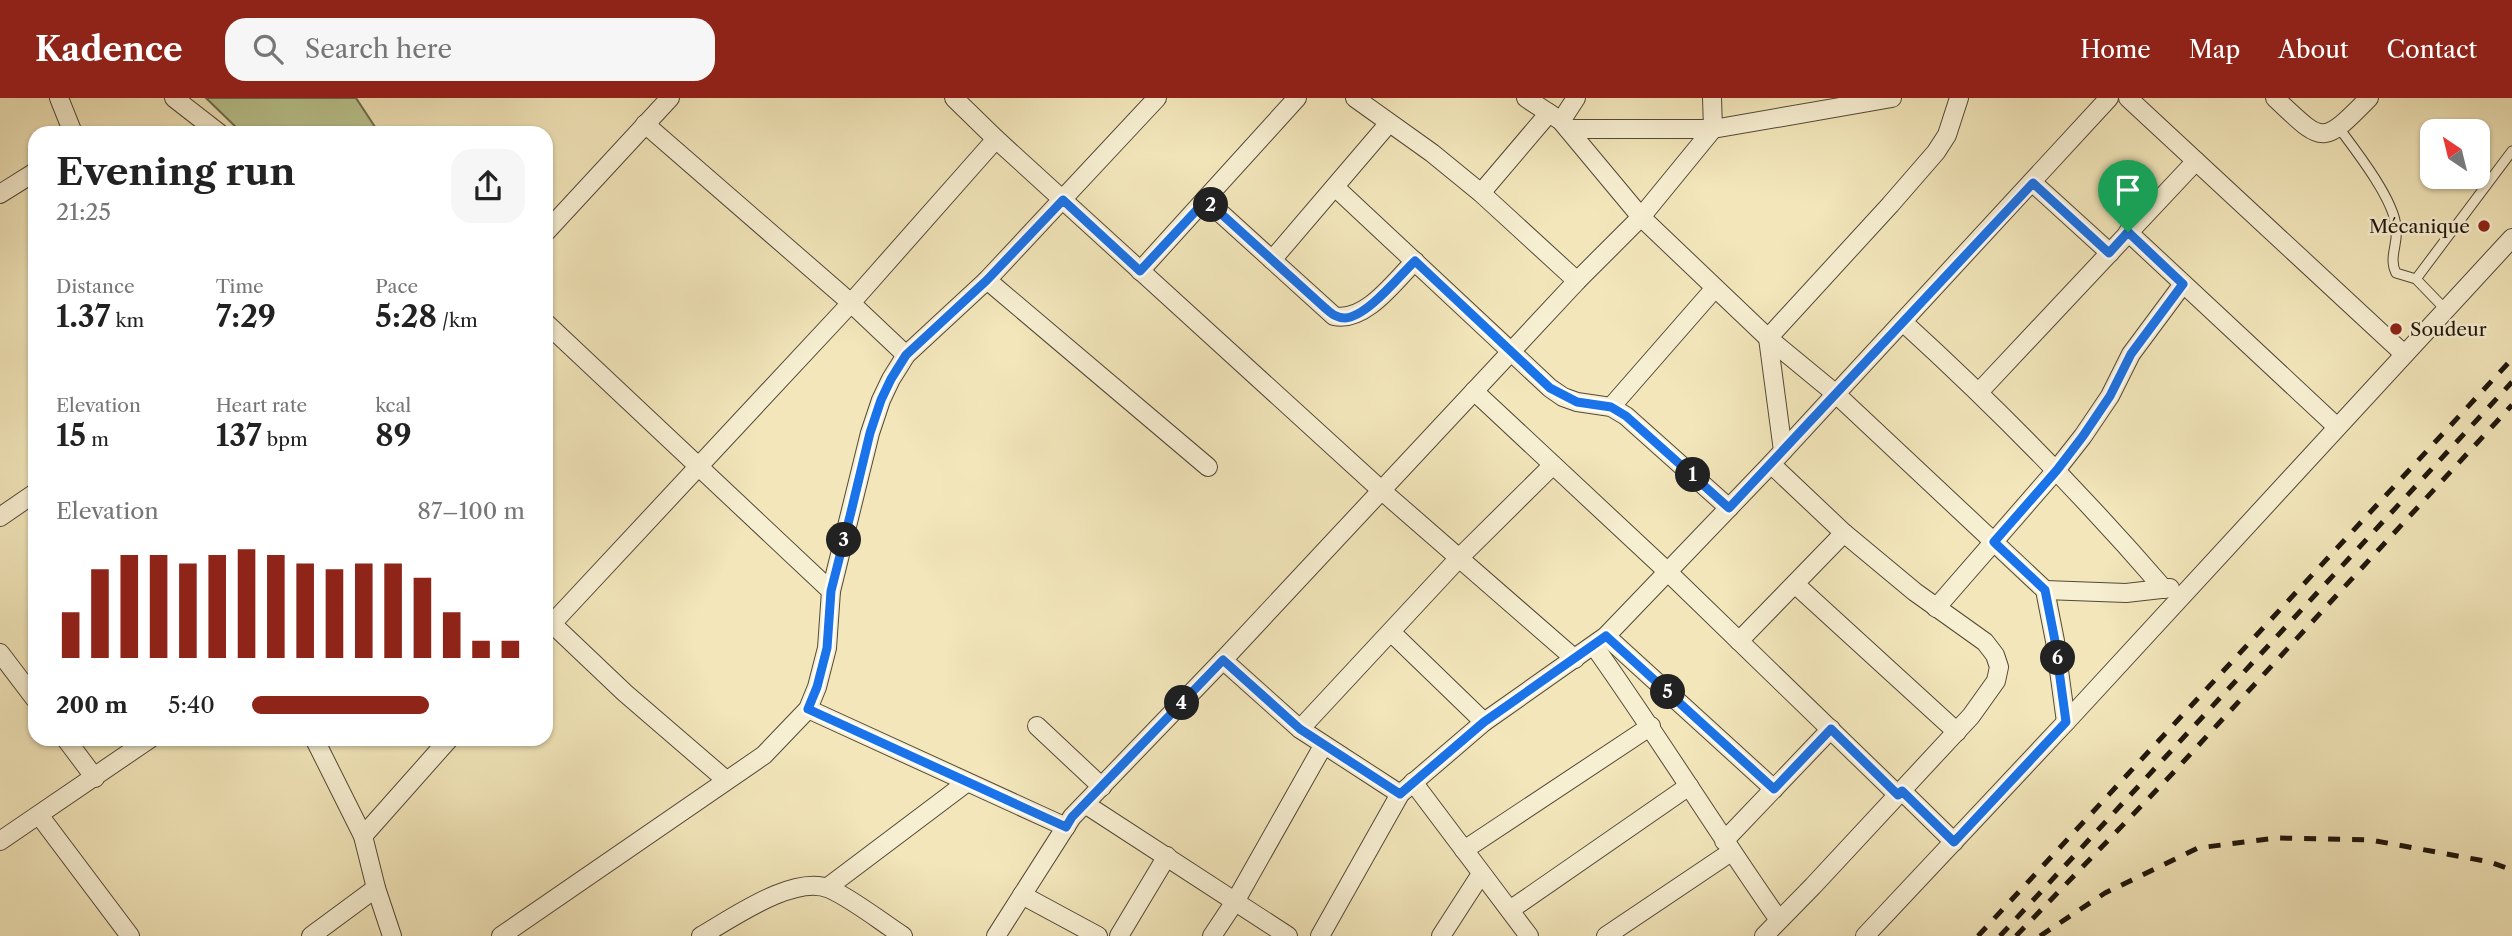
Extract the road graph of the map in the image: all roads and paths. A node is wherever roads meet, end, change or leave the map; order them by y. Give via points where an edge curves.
1 (59, 98) edge
2 (174, 98) edge
3 (670, 98) edge
4 (954, 98) edge
5 (1157, 98) edge
6 (1297, 98) edge
7 (1355, 98) edge
8 (1526, 98) edge
9 (1576, 98) edge
10 (1712, 98) edge
11 (1892, 98) edge
12 (1959, 98) edge
13 (2109, 98) edge
14 (2128, 98) edge
15 (2275, 98) edge
16 (2369, 98) edge
17 (1559, 121) junction
18 (1389, 123) junction
19 (645, 124) junction
20 (70, 126) edge
21 (210, 126) edge
22 (2339, 128) junction
23 (1713, 129) junction
24 (996, 139) junction
25 (2512, 151) edge
26 (2196, 161) junction
27 (28, 176) edge
28 (2033, 183) junction
29 (1335, 187) junction
30 (1481, 193) junction
31 (0, 194) edge
32 (1063, 200) junction
33 (1206, 200) junction
34 (1641, 216) junction
35 (553, 224) edge
36 (2128, 232) junction
37 (2512, 238) edge
38 (2109, 253) junction
39 (1272, 260) junction
40 (1415, 261) junction
41 (1140, 271) junction
42 (2416, 279) junction
43 (987, 280) junction
44 (1577, 281) junction
45 (2183, 284) junction
46 (1715, 288) junction
47 (851, 303) junction
48 (2446, 310) junction
49 (1903, 322) junction
50 (553, 330) edge
51 (1768, 338) junction
52 (1511, 351) junction
53 (2404, 354) junction
54 (906, 355) junction
55 (1474, 391) junction
56 (1979, 392) junction
57 (1836, 394) junction
58 (1611, 407) junction
59 (2337, 427) junction
60 (1777, 457) junction
61 (1553, 465) junction
62 (698, 466) junction
63 (1208, 467) dead end
64 (2057, 470) junction
65 (1381, 490) junction
66 (28, 498) edge
67 (1729, 508) junction
68 (0, 517) edge
69 (1844, 533) junction
70 (1994, 542) junction
71 (1459, 558) junction
72 (1669, 573) junction
73 (1795, 583) junction
74 (2194, 583) junction
75 (2164, 589) junction
76 (2045, 590) junction
77 (831, 591) junction
78 (1936, 608) junction
79 (553, 619) edge
80 (553, 628) edge
81 (1391, 632) junction
82 (1600, 641) junction
83 (1739, 641) junction
84 (0, 653) edge
85 (1575, 659) junction
86 (1223, 660) junction
87 (28, 690) edge
88 (808, 709) junction
89 (1484, 722) junction
90 (2066, 722) junction
91 (1037, 726) dead end
92 (1651, 726) junction
93 (1300, 729) junction
94 (1831, 729) junction
95 (1957, 732) junction
96 (71, 746) edge
97 (140, 746) edge
98 (318, 746) edge
99 (443, 746) edge
100 (1323, 746) junction
101 (95, 778) junction
102 (726, 780) junction
103 (966, 783) junction
104 (1689, 786) junction
105 (1102, 787) junction
106 (1406, 788) junction
107 (1774, 789) junction
108 (1900, 793) junction
109 (1086, 804) junction
110 (39, 815) junction
111 (1066, 827) junction
112 (363, 836) junction
113 (0, 841) edge
114 (1954, 842) junction
115 (1728, 846) junction
116 (1464, 850) junction
117 (1167, 856) junction
118 (1481, 874) junction
119 (828, 887) junction
120 (376, 888) junction
121 (1022, 895) junction
122 (1236, 900) junction
123 (1510, 910) junction
124 (1779, 920) junction
125 (894, 934) edge
126 (130, 936) edge
127 (311, 936) edge
128 (392, 936) edge
129 (501, 936) edge
130 (701, 936) edge
131 (996, 936) edge
132 (1098, 936) edge
133 (1119, 936) edge
134 (1212, 936) edge
135 (1288, 936) edge
136 (1320, 936) edge
137 (1441, 936) edge
138 (1528, 936) edge
139 (1606, 936) edge
140 (1764, 936) edge
141 (1865, 936) edge

1 - 20 street
2 - 21 street
3 - 19 street
4 - 24 street
5 - 32 street
6 - 33 street
7 - 18 street
8 - 17 street
9 - 17 street
10 - 23 street
11 - 23 street
12 - 51 street via 1936,152
13 - 28 street
14 - 26 street
15 - 22 street via 2313,131 2330,133
16 - 22 street
17 - 23 street
17 - 30 street
17 - 34 street
18 - 29 street
18 - 30 street
19 - 35 street
19 - 47 street
22 - 42 lane via 2373,176 2390,210 2396,226 2392,264 2396,274
23 - 34 street
24 - 32 street
24 - 47 street
25 - 42 lane
26 - 36 street
26 - 53 street
27 - 31 street
28 - 38 street
28 - 49 street
29 - 39 street
29 - 40 street
30 - 44 street
32 - 41 street
32 - 43 street
33 - 39 street
33 - 41 street
34 - 44 street
34 - 46 street
36 - 38 street
36 - 45 street
37 - 48 street
38 - 56 street
39 - 40 street via 1334,316 1343,318 1361,313
40 - 52 street
41 - 65 street
42 - 48 lane
43 - 54 street
43 - 63 street
44 - 52 street
45 - 59 street
45 - 64 street via 2131,354 2110,396
46 - 51 street
46 - 58 street
47 - 54 street
47 - 62 street
48 - 53 street
49 - 56 street
49 - 57 street
50 - 62 street
51 - 57 street
51 - 60 street
52 - 55 street
52 - 58 street via 1563,397
53 - 59 street
54 - 77 street via 881,400
55 - 61 street
55 - 65 street
56 - 64 street
57 - 60 street
57 - 70 street
58 - 67 street
59 - 74 street
60 - 67 street
60 - 69 street
61 - 71 street
61 - 72 street
62 - 77 street
62 - 79 street
64 - 70 street
64 - 75 street
65 - 71 street
65 - 86 street
66 - 68 street
67 - 72 street
69 - 73 street
69 - 78 street
70 - 76 street
70 - 78 street
71 - 81 street
71 - 85 street
72 - 82 street
72 - 83 street
73 - 83 street
73 - 95 street
74 - 75 street
74 - 90 street
75 - 76 street via 2126,593
76 - 90 street
77 - 88 street via 827,648
78 - 95 street via 1985,642 1998,667 1988,694
80 - 102 street
81 - 89 street
81 - 93 street
82 - 85 street
82 - 92 street
82 - 107 street
83 - 94 street
84 - 87 street
85 - 89 street
86 - 93 street
86 - 105 street
88 - 102 street via 764,755
88 - 103 street
89 - 106 street
90 - 114 street
91 - 105 street
92 - 104 street
92 - 116 street
93 - 100 street
94 - 107 street
94 - 108 street
95 - 108 street
96 - 101 street
97 - 101 street
98 - 112 street
99 - 112 street
100 - 106 street
100 - 122 street
101 - 110 street
102 - 129 street
103 - 111 street
103 - 119 street
104 - 115 street
104 - 123 street
105 - 109 street
106 - 116 street
106 - 136 street
107 - 115 street
108 - 114 street
108 - 124 street
109 - 111 street
109 - 117 street
110 - 113 street
110 - 126 street
111 - 121 street
112 - 120 street
114 - 141 street
115 - 124 street
115 - 139 street
116 - 118 street
117 - 122 street
117 - 133 street
118 - 123 street
118 - 137 street
119 - 125 street
119 - 130 street via 810,885 782,891
120 - 127 street
120 - 128 street
121 - 131 street
121 - 132 street
122 - 134 street
122 - 135 street
123 - 138 street
124 - 140 street

